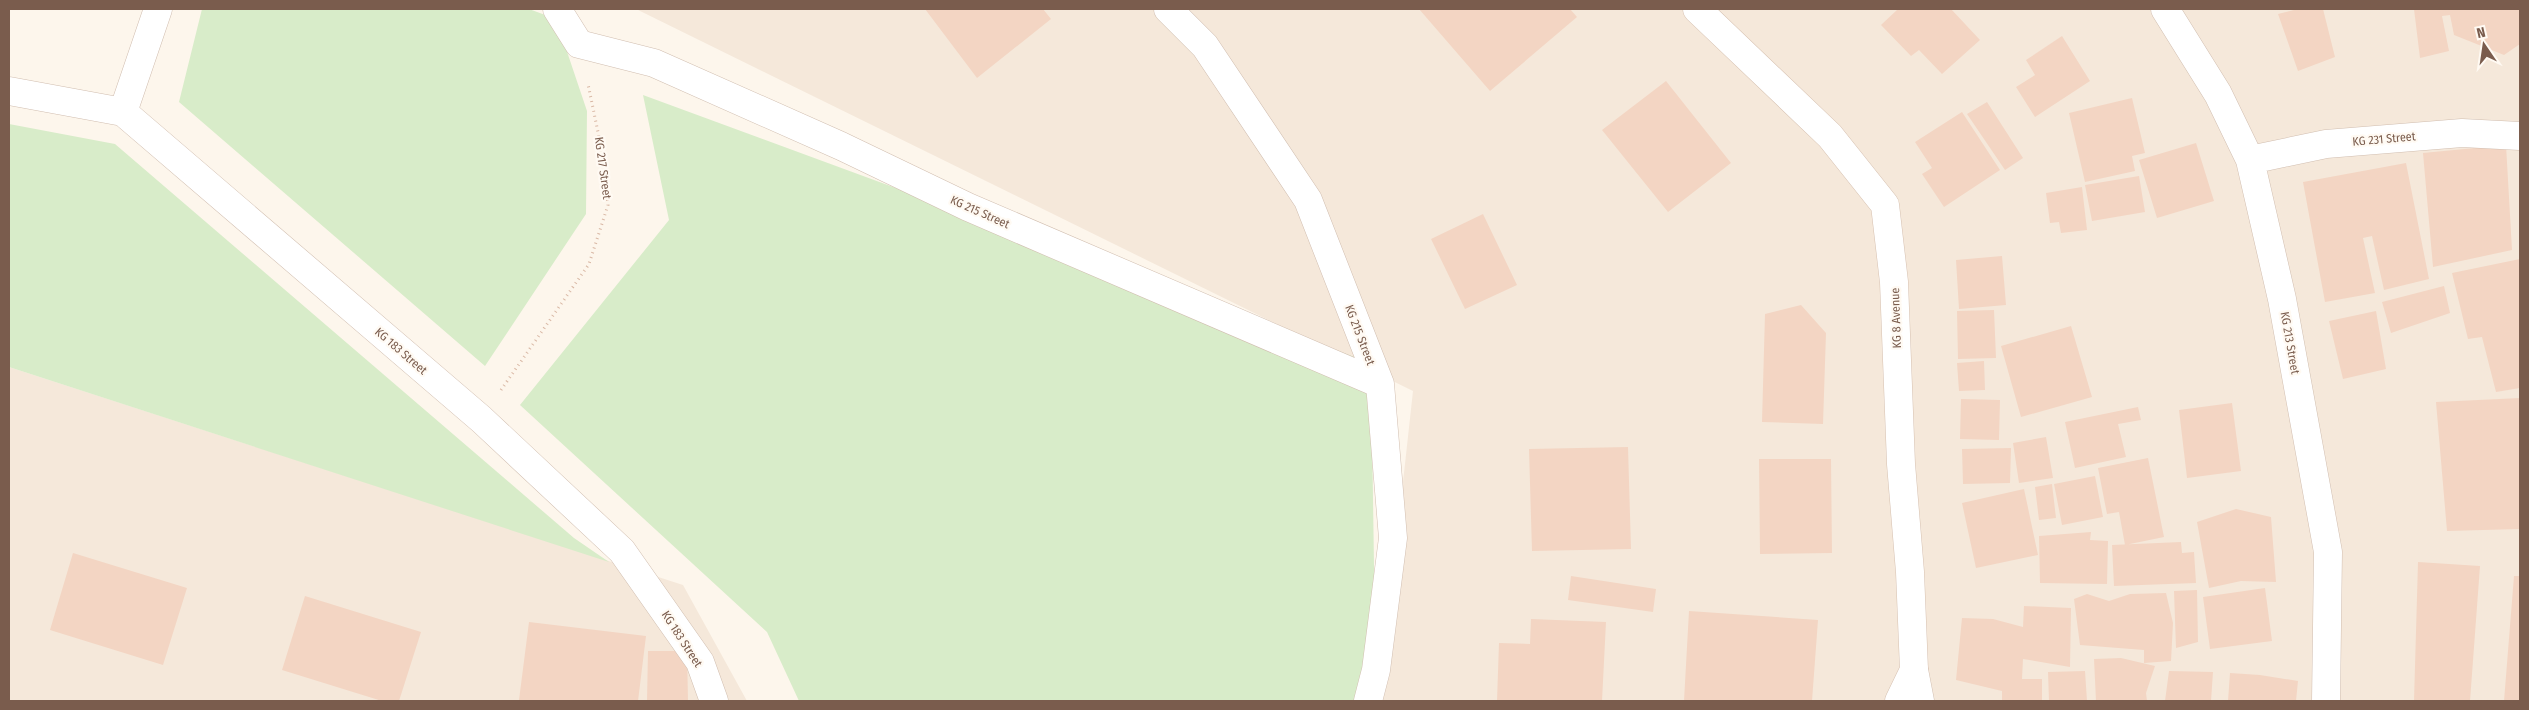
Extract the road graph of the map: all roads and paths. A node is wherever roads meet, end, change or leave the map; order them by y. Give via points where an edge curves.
1 (158, 9) edge
2 (557, 9) edge
3 (1168, 9) edge
4 (1697, 9) edge
5 (2164, 9) edge
6 (580, 44) junction
7 (9, 90) edge
8 (122, 112) junction
9 (2520, 136) edge
10 (2250, 160) junction
11 (1380, 384) junction
12 (480, 419) junction
13 (1914, 670) junction
14 (714, 701) edge
15 (1368, 701) edge
16 (1900, 701) edge
17 (1920, 701) edge
18 (2326, 701) edge

1 - 8 street
2 - 6 street
3 - 11 street, KG 215 Street via 1205,46 1308,200
4 - 13 street, KG 8 Avenue via 1830,136 1885,204 1894,282
5 - 10 street, KG 213 Street via 2218,94
6 - 11 street, KG 215 Street via 654,63 841,146 968,208
6 - 12 path, KG 217 Street via 599,137 608,205 589,264
7 - 8 street
8 - 12 street, KG 183 Street
9 - 10 street, KG 231 Street via 2462,133 2326,144
10 - 18 street, KG 213 Street via 2282,299 2328,552
11 - 15 street, KG 215 Street via 1393,538 1376,670
12 - 14 street, KG 183 Street via 622,551 700,662
13 - 16 street, KG 8 Avenue
13 - 17 street

